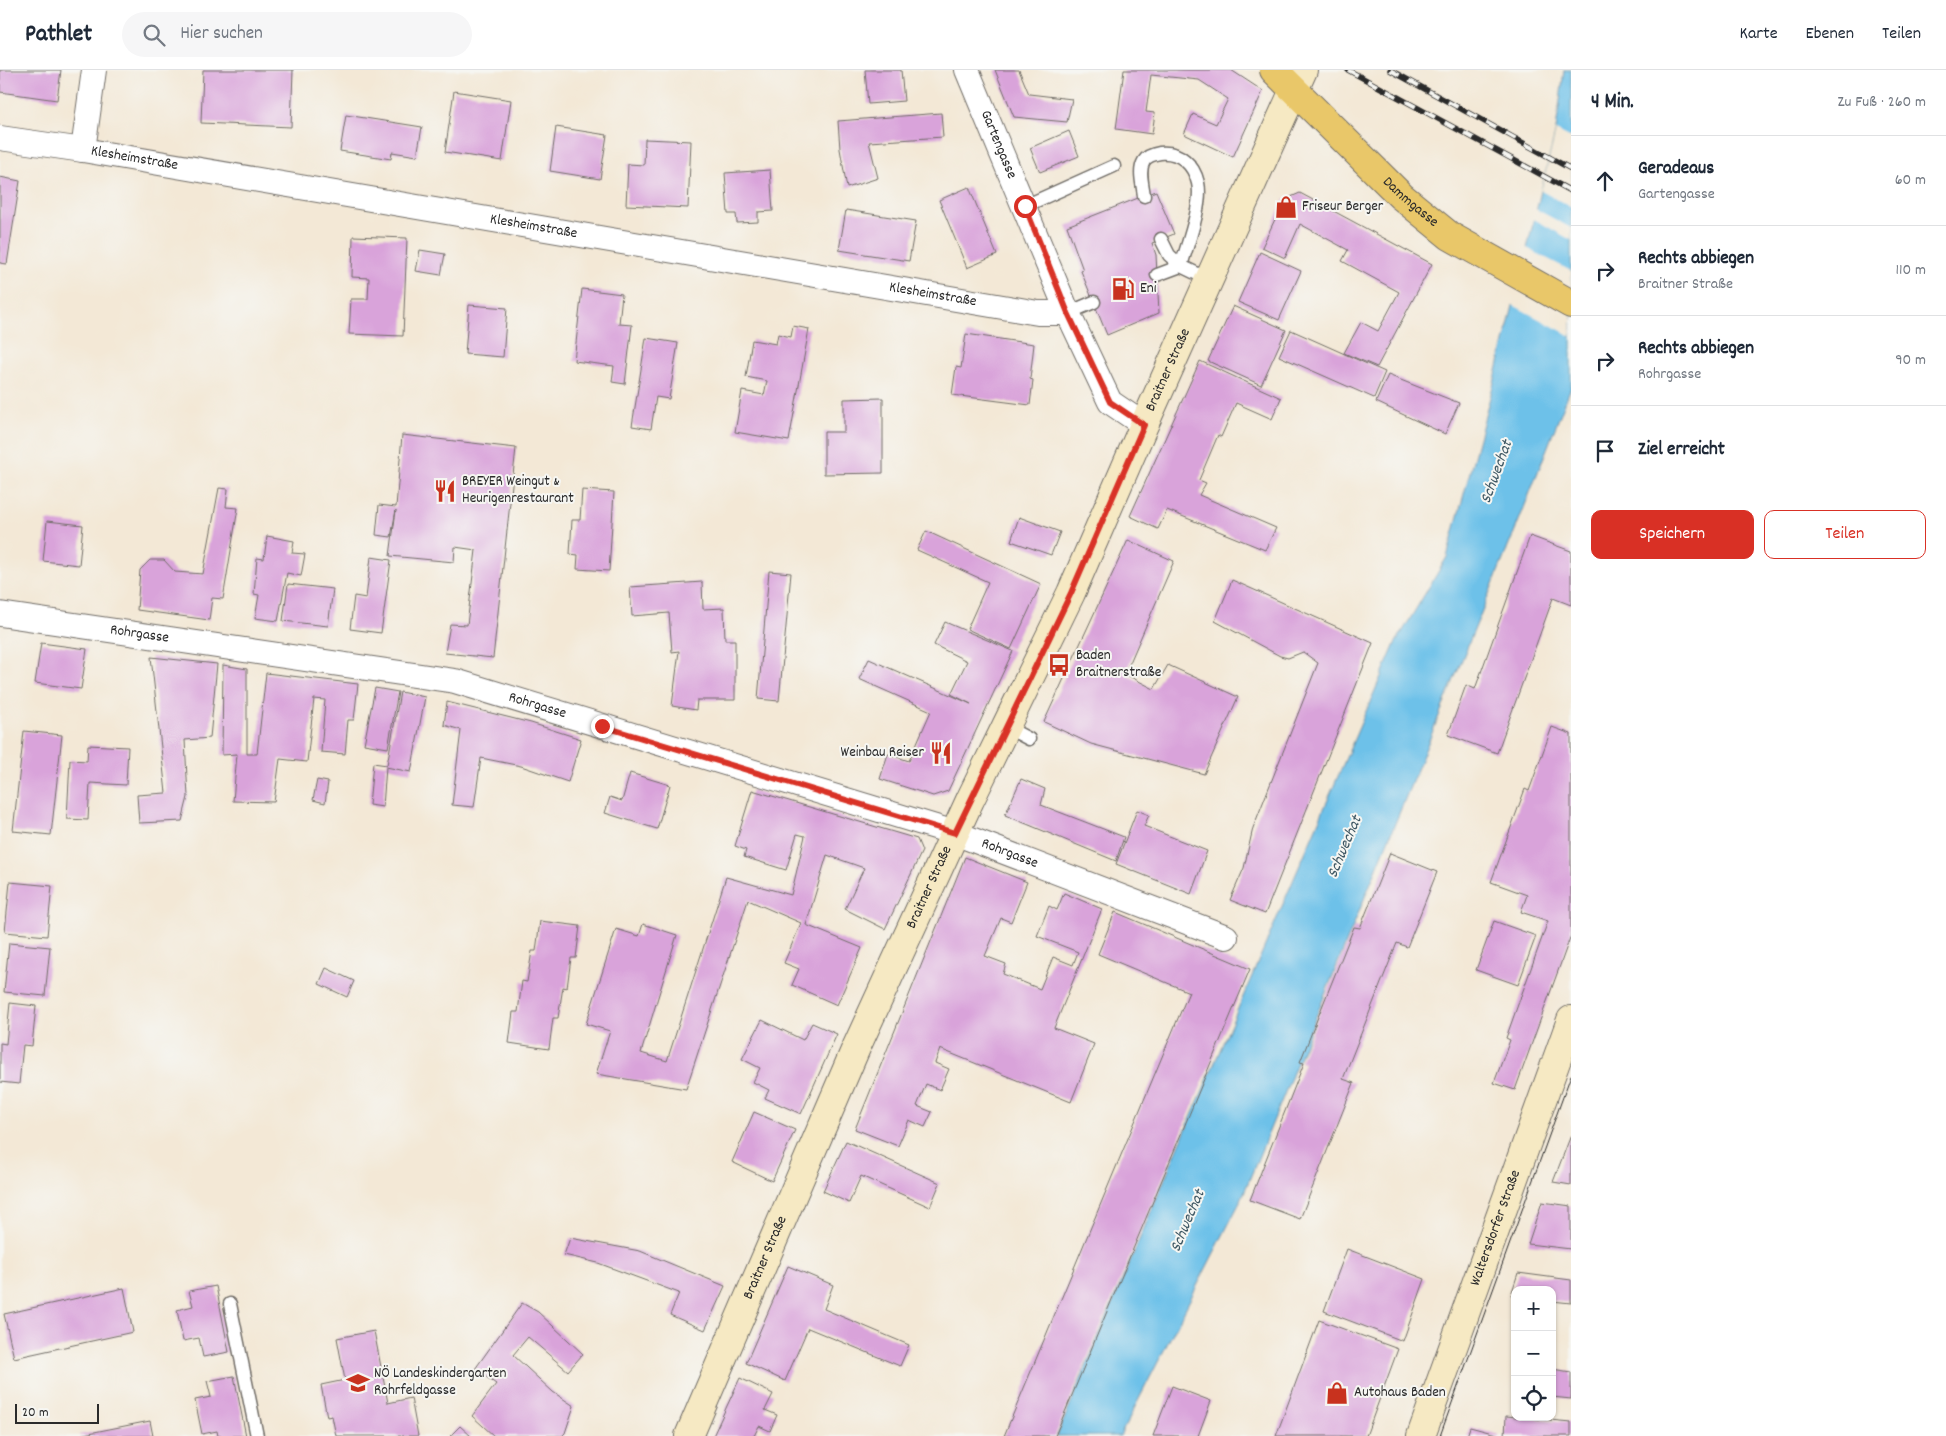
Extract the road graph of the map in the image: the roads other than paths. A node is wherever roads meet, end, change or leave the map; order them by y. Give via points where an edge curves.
1 (94, 70) edge
2 (967, 70) edge
3 (1274, 70) edge
4 (1299, 80) edge
5 (0, 138) edge
6 (83, 150) junction
7 (1114, 166) dead end
8 (1144, 196) dead end
9 (1025, 206) junction
10 (1161, 239) dead end
11 (1181, 266) junction
12 (1157, 275) dead end
13 (1210, 280) junction
14 (1094, 302) dead end
15 (1571, 304) edge
16 (1068, 313) junction
17 (1144, 425) junction
18 (0, 614) edge
19 (955, 833) junction
20 (1226, 938) dead end
21 (1571, 1020) edge
22 (230, 1304) dead end
23 (257, 1436) edge
24 (689, 1436) edge
25 (1421, 1436) edge

1 - 6 street
2 - 9 street, Gartengasse
3 - 4 main road, Dammgasse
4 - 13 main road, Braitner Straße
4 - 15 main road, Dammgasse via 1400,196 1450,236
5 - 6 street, Klesheimstraße
6 - 16 street, Klesheimstraße via 1038,314
7 - 9 lane
8 - 11 lane via 1141,172 1144,160 1153,154 1168,152 1181,156 1193,170 1199,185 1197,211
9 - 16 street, Gartengasse
10 - 11 lane via 1169,255
11 - 12 lane
11 - 13 lane
13 - 17 main road, Braitner Straße
14 - 16 lane
16 - 17 street, Gartengasse via 1110,402
17 - 19 main road, Braitner Straße via 1071,593 1017,733
18 - 19 street, Rohrgasse via 455,681
19 - 20 street, Rohrgasse
19 - 24 main road, Braitner Straße via 856,1048
21 - 25 main road, Waltersdorfer Straße
22 - 23 lane

